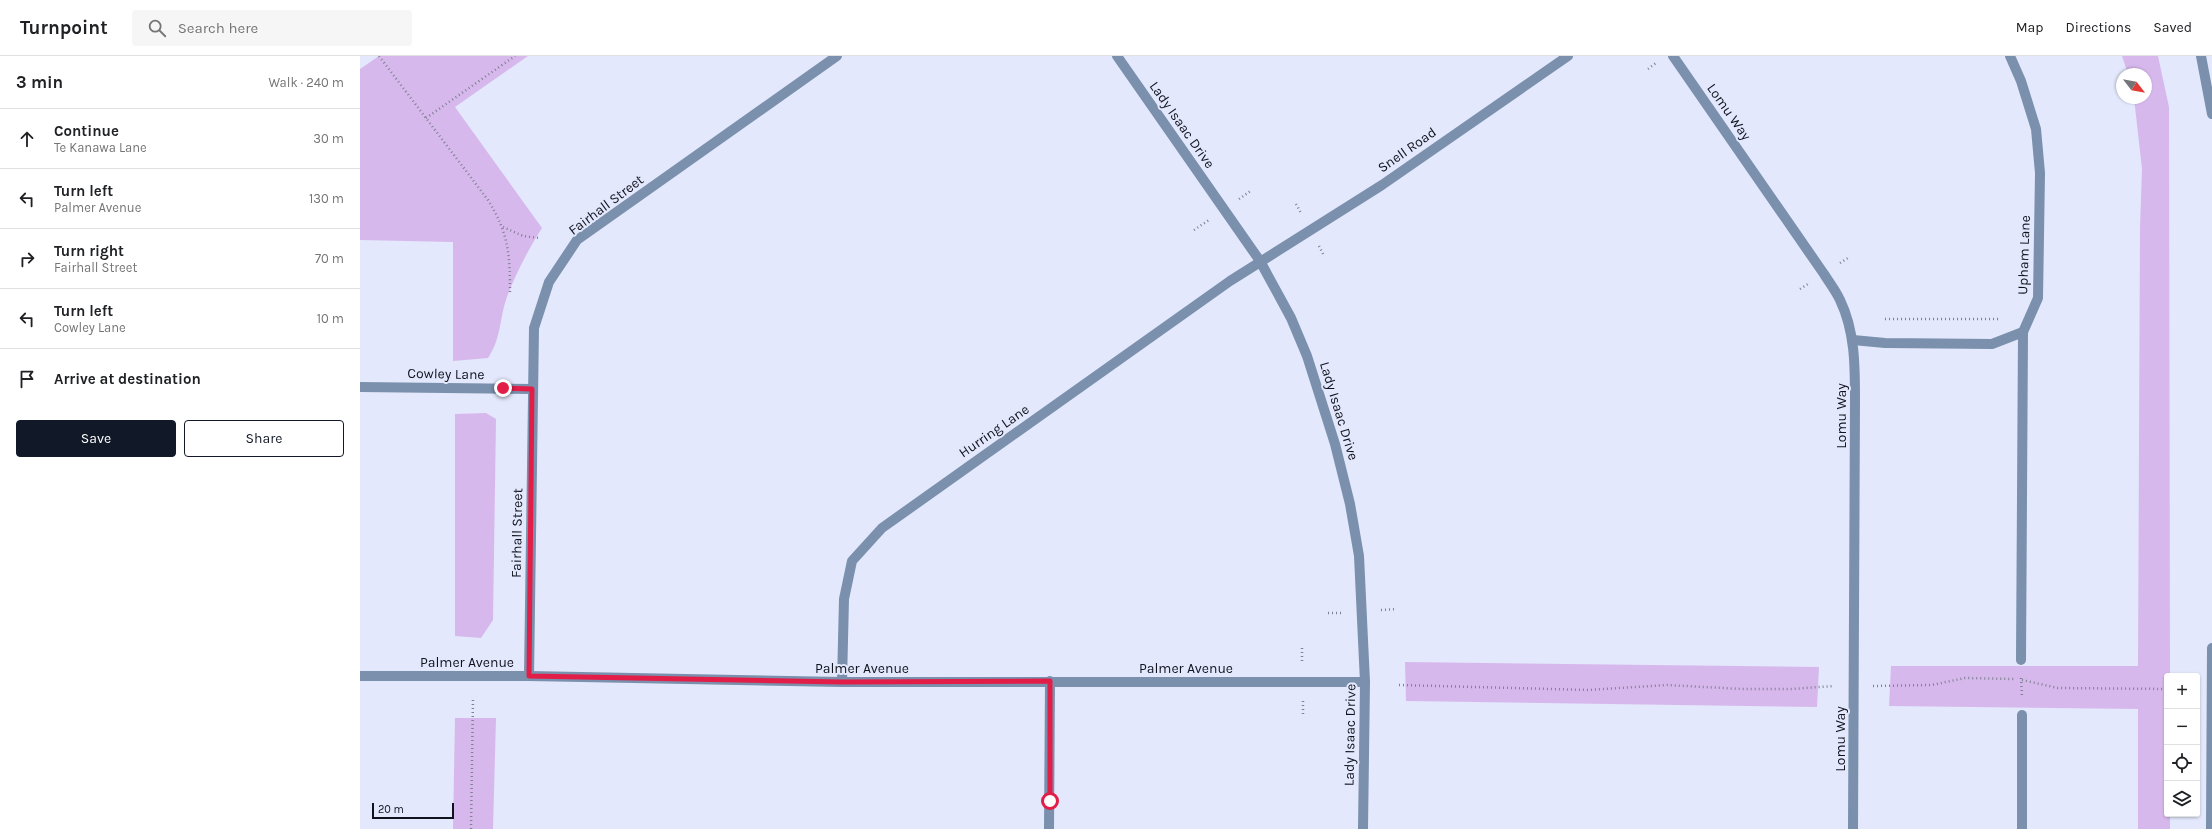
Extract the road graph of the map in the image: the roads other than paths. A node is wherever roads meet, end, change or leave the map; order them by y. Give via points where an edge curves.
1 (837, 56) edge
2 (1117, 56) edge
3 (1568, 56) edge
4 (1673, 56) edge
5 (2010, 56) edge
6 (2201, 56) edge
7 (2212, 114) edge
8 (1260, 261) junction
9 (2024, 332) junction
10 (1852, 340) junction
11 (360, 386) edge
12 (532, 389) junction
13 (2212, 648) edge
14 (2021, 660) road end
15 (360, 676) edge
16 (529, 676) junction
17 (1050, 681) junction
18 (842, 682) junction
19 (1365, 682) junction
20 (2022, 716) road end
21 (1049, 829) edge
22 (1363, 829) edge
23 (1853, 829) edge
24 (2022, 829) edge
25 (2211, 829) edge

1 - 12 street, Fairhall Street via 577,240 549,282 534,328
2 - 8 street, Lady Isaac Drive
3 - 8 street, Snell Road via 1382,185
4 - 10 street, Lomu Way via 1828,280 1842,305
5 - 9 street, Upham Lane via 2022,81 2036,129 2040,173 2038,298
6 - 7 street
8 - 18 street, Hurring Lane via 882,528 852,561 844,599
8 - 19 street, Lady Isaac Drive via 1291,318 1307,356 1337,451 1359,556
9 - 10 street via 1992,344 1885,343
9 - 14 street
10 - 23 street, Lomu Way via 1855,399
11 - 12 street, Cowley Lane
12 - 16 street, Fairhall Street
13 - 25 street
15 - 16 street, Palmer Avenue
16 - 18 street, Palmer Avenue
17 - 18 street, Palmer Avenue
17 - 19 street, Palmer Avenue
17 - 21 street
19 - 22 street, Lady Isaac Drive
20 - 24 street

